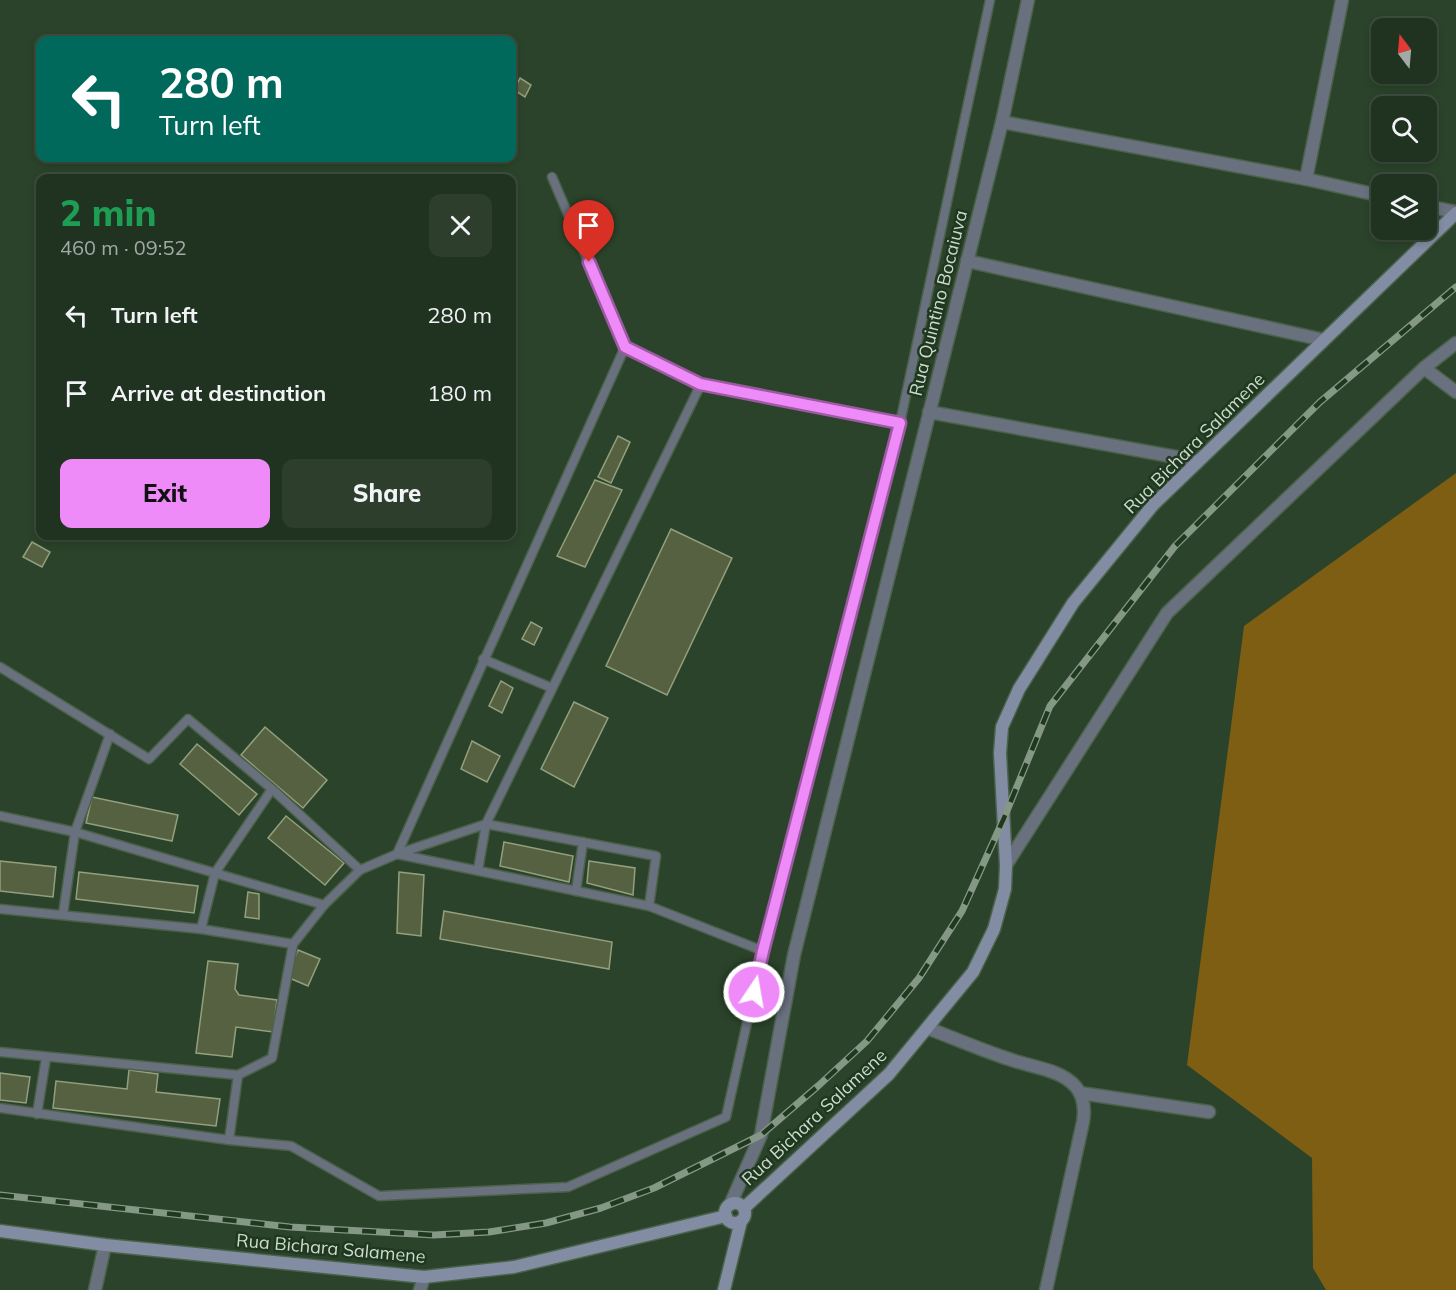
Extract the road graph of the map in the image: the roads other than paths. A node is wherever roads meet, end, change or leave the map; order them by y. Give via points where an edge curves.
1 (990, 0) edge
2 (1028, 0) edge
3 (1342, 0) edge
4 (1002, 122) junction
5 (552, 177) dead end
6 (1306, 179) junction
7 (1371, 194) edge
8 (1437, 209) edge
9 (1456, 213) edge
10 (967, 261) junction
11 (1324, 340) junction
12 (1456, 343) edge
13 (625, 347) junction
14 (1424, 368) junction
15 (700, 384) junction
16 (1456, 392) edge
17 (929, 412) junction
18 (900, 423) junction
19 (1198, 461) junction
20 (483, 659) junction
21 (0, 668) edge
22 (552, 688) junction
23 (110, 734) junction
24 (272, 789) junction
25 (0, 816) edge
26 (486, 824) junction
27 (75, 832) junction
28 (583, 842) junction
29 (397, 854) junction
30 (1006, 865) junction
31 (360, 870) junction
32 (478, 870) junction
33 (215, 873) junction
34 (576, 891) junction
35 (324, 905) junction
36 (649, 906) junction
37 (0, 909) edge
38 (63, 914) junction
39 (201, 929) junction
40 (293, 944) junction
41 (763, 951) junction
42 (927, 1028) junction
43 (0, 1052) edge
44 (46, 1058) junction
45 (238, 1075) junction
46 (1080, 1093) junction
47 (0, 1108) edge
48 (1209, 1112) dead end
49 (37, 1114) junction
50 (229, 1140) junction
51 (744, 1208) junction
52 (728, 1210) junction
53 (741, 1221) junction
54 (0, 1231) edge
55 (105, 1245) junction
56 (424, 1277) junction
57 (95, 1290) edge
58 (420, 1290) edge
59 (724, 1290) edge
60 (1046, 1290) edge

1 - 18 lane
2 - 4 street, Rua Quintino Bocaiuva
3 - 6 street
4 - 6 street
4 - 10 street, Rua Quintino Bocaiuva
5 - 13 lane
6 - 7 street
8 - 9 street
9 - 11 main road, Rua Bichara Salamene
10 - 11 street
10 - 17 street, Rua Quintino Bocaiuva
11 - 19 main road, Rua Bichara Salamene
12 - 14 street
13 - 15 lane
13 - 20 lane
14 - 16 street
14 - 30 street via 1167,614
15 - 18 lane
15 - 22 lane
17 - 19 street
17 - 52 street, Rua Quintino Bocaiuva via 794,955 761,1135
18 - 41 lane
19 - 30 main road, Rua Bichara Salamene via 1153,505 1073,603 1019,689 1002,727 1000,753
20 - 22 lane
20 - 29 lane
21 - 23 lane
22 - 26 lane
23 - 24 lane via 149,759 188,719
23 - 27 lane
24 - 31 lane
24 - 33 lane
25 - 27 lane
26 - 28 lane
26 - 29 lane
26 - 32 lane
27 - 33 lane
27 - 38 lane
28 - 34 lane
28 - 36 lane via 656,856
29 - 31 lane
29 - 32 lane
30 - 42 main road, Rua Bichara Salamene via 1005,889 994,929 973,972
31 - 35 lane
32 - 34 lane
33 - 35 lane
33 - 39 lane
34 - 36 lane
35 - 40 lane
36 - 41 lane
37 - 38 lane
38 - 39 lane
39 - 40 lane
40 - 45 lane via 272,1058
41 - 50 lane via 726,1117 568,1187 379,1196 291,1146
42 - 46 street via 1054,1073 1070,1081
42 - 51 main road, Rua Bichara Salamene via 889,1074
43 - 44 lane
44 - 45 lane
44 - 49 lane
45 - 50 lane
46 - 48 street
46 - 60 street via 1085,1109 1083,1122
47 - 49 lane
49 - 50 lane
51 - 52 main road via 736,1203
51 - 53 main road
52 - 53 main road via 732,1222
52 - 56 main road, Rua Bichara Salamene via 514,1267
53 - 59 main road
54 - 55 main road, Rua Bichara Salamene
55 - 56 main road, Rua Bichara Salamene
55 - 57 street
56 - 58 street

